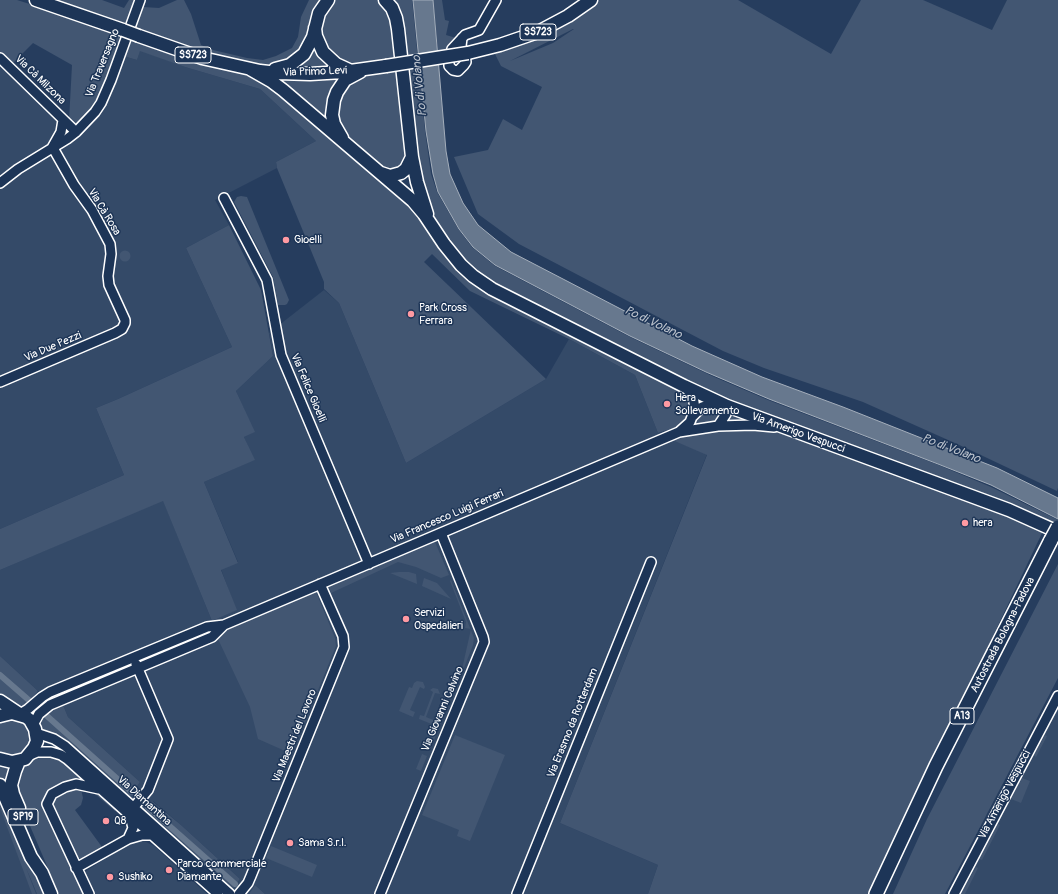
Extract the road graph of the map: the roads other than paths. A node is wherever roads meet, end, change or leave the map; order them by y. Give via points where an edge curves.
1 (36, 0) edge
2 (140, 0) edge
3 (328, 0) edge
4 (385, 0) edge
5 (496, 0) edge
6 (591, 0) edge
7 (315, 28) junction
8 (462, 38) dead end
9 (0, 58) edge
10 (371, 68) junction
11 (255, 70) junction
12 (350, 71) junction
13 (63, 120) junction
14 (76, 132) junction
15 (52, 149) junction
16 (352, 149) junction
17 (412, 157) junction
18 (380, 173) junction
19 (0, 183) edge
20 (405, 194) junction
21 (224, 198) dead end
22 (435, 229) junction
23 (115, 333) joint
24 (0, 382) edge
25 (684, 386) junction
26 (727, 406) junction
27 (693, 416) junction
28 (718, 426) junction
29 (784, 428) junction
30 (679, 432) junction
31 (1058, 527) edge
32 (441, 533) junction
33 (1056, 540) edge
34 (651, 562) dead end
35 (369, 564) junction
36 (320, 584) junction
37 (224, 625) junction
38 (134, 657) junction
39 (138, 668) junction
40 (50, 692) junction
41 (1058, 696) edge
42 (0, 701) edge
43 (56, 703) junction
44 (19, 714) junction
45 (0, 716) edge
46 (35, 729) junction
47 (30, 755) junction
48 (0, 759) edge
49 (19, 762) junction
50 (0, 785) edge
51 (100, 789) junction
52 (132, 811) junction
53 (152, 835) junction
54 (128, 839) junction
55 (76, 868) junction
56 (42, 873) junction
57 (51, 894) edge
58 (89, 894) edge
59 (218, 894) edge
60 (230, 894) edge
61 (239, 894) edge
62 (380, 894) edge
63 (517, 894) edge
64 (876, 894) edge
65 (886, 894) edge
66 (954, 894) edge

1 - 11 main road, Via Primo Levi / SS723, bridge via 202,58
2 - 14 street, Via Traversagno via 101,103
3 - 7 main road via 319,13
4 - 17 main road via 392,8 398,29
5 - 8 street via 479,30
6 - 10 main road, Via Primo Levi / SS723, bridge via 538,32 508,43 468,53
7 - 11 main road via 309,46 298,60 281,69
7 - 12 main road via 325,55
9 - 13 street, Via Cà Milzona
10 - 12 main road, Via Primo Levi / SS723
10 - 16 main road via 345,80 334,100 334,124
11 - 12 main road, Via Primo Levi / SS723 via 310,74
11 - 16 main road
13 - 14 street, Via Cà Milzona
13 - 15 street, Via Cà Milzona via 61,132
14 - 15 street, Via Traversagno
15 - 19 street, Via Traversagno
15 - 23 street, Via Cà Rosa via 92,210 110,244 109,286 125,320 122,329
16 - 18 main road
17 - 18 main road via 401,173 390,176
17 - 20 main road
17 - 22 main road via 423,201
18 - 20 main road
20 - 22 main road via 420,208
21 - 35 street, Via Felice Gioelli via 267,280 281,355
22 - 25 main road, Via Amerigo Vespucci via 461,265 492,289
23 - 24 street, Via Due Pezzi
25 - 26 main road, Via Amerigo Vespucci
25 - 27 street via 693,396
26 - 27 street, Via Francesco Luigi Ferrari via 708,405
26 - 28 street via 726,414
26 - 29 main road, Via Amerigo Vespucci
27 - 30 street, Via Francesco Luigi Ferrari
28 - 29 street, Via Francesco Luigi Ferrari via 752,425
28 - 30 street, Via Francesco Luigi Ferrari
29 - 33 main road, Via Amerigo Vespucci via 1037,522
30 - 32 street, Via Francesco Luigi Ferrari
31 - 33 highway, Autostrada Bologna-Padova / A13, bridge
32 - 35 street, Via Francesco Luigi Ferrari
32 - 62 street, Via Giovanni Calvino via 484,642
33 - 64 highway, Autostrada Bologna-Padova / A13 via 936,766
33 - 65 highway, Autostrada Bologna-Padova / A13
34 - 63 street, Via Erasmo da Rotterdam
35 - 36 street, Via Francesco Luigi Ferrari
36 - 37 street, Via Francesco Luigi Ferrari
36 - 61 street, Via Maestri del Lavoro via 343,636 343,651 251,876
37 - 38 street, Via Francesco Luigi Ferrari via 207,627
37 - 39 street, Via Francesco Luigi Ferrari via 212,637
38 - 39 street
38 - 40 street, Via Francesco Luigi Ferrari
39 - 43 street, Via Francesco Luigi Ferrari
39 - 52 street via 168,739 148,790
40 - 43 street
40 - 44 street, Via Francesco Luigi Ferrari
41 - 66 street, Via Amerigo Vespucci
42 - 44 main road
43 - 46 street, Via Francesco Luigi Ferrari via 39,714
44 - 45 main road via 7,713
44 - 46 main road via 30,720
46 - 47 main road via 37,741
46 - 52 street, Via Diamantina via 65,746
47 - 49 main road
47 - 51 street, Via Diamantina via 43,751 61,755
48 - 49 main road
49 - 56 main road, SP19 via 11,785 40,856
50 - 56 main road, SP19 via 31,857
51 - 52 street, Via Diamantina
51 - 55 street via 71,785 52,794 47,802 47,807
52 - 53 street, Via Diamantina
52 - 54 street via 133,828
52 - 60 street, Via Diamantina
53 - 54 street
53 - 59 street, Via Diamantina
54 - 55 street
55 - 58 street
56 - 57 main road, SP19

